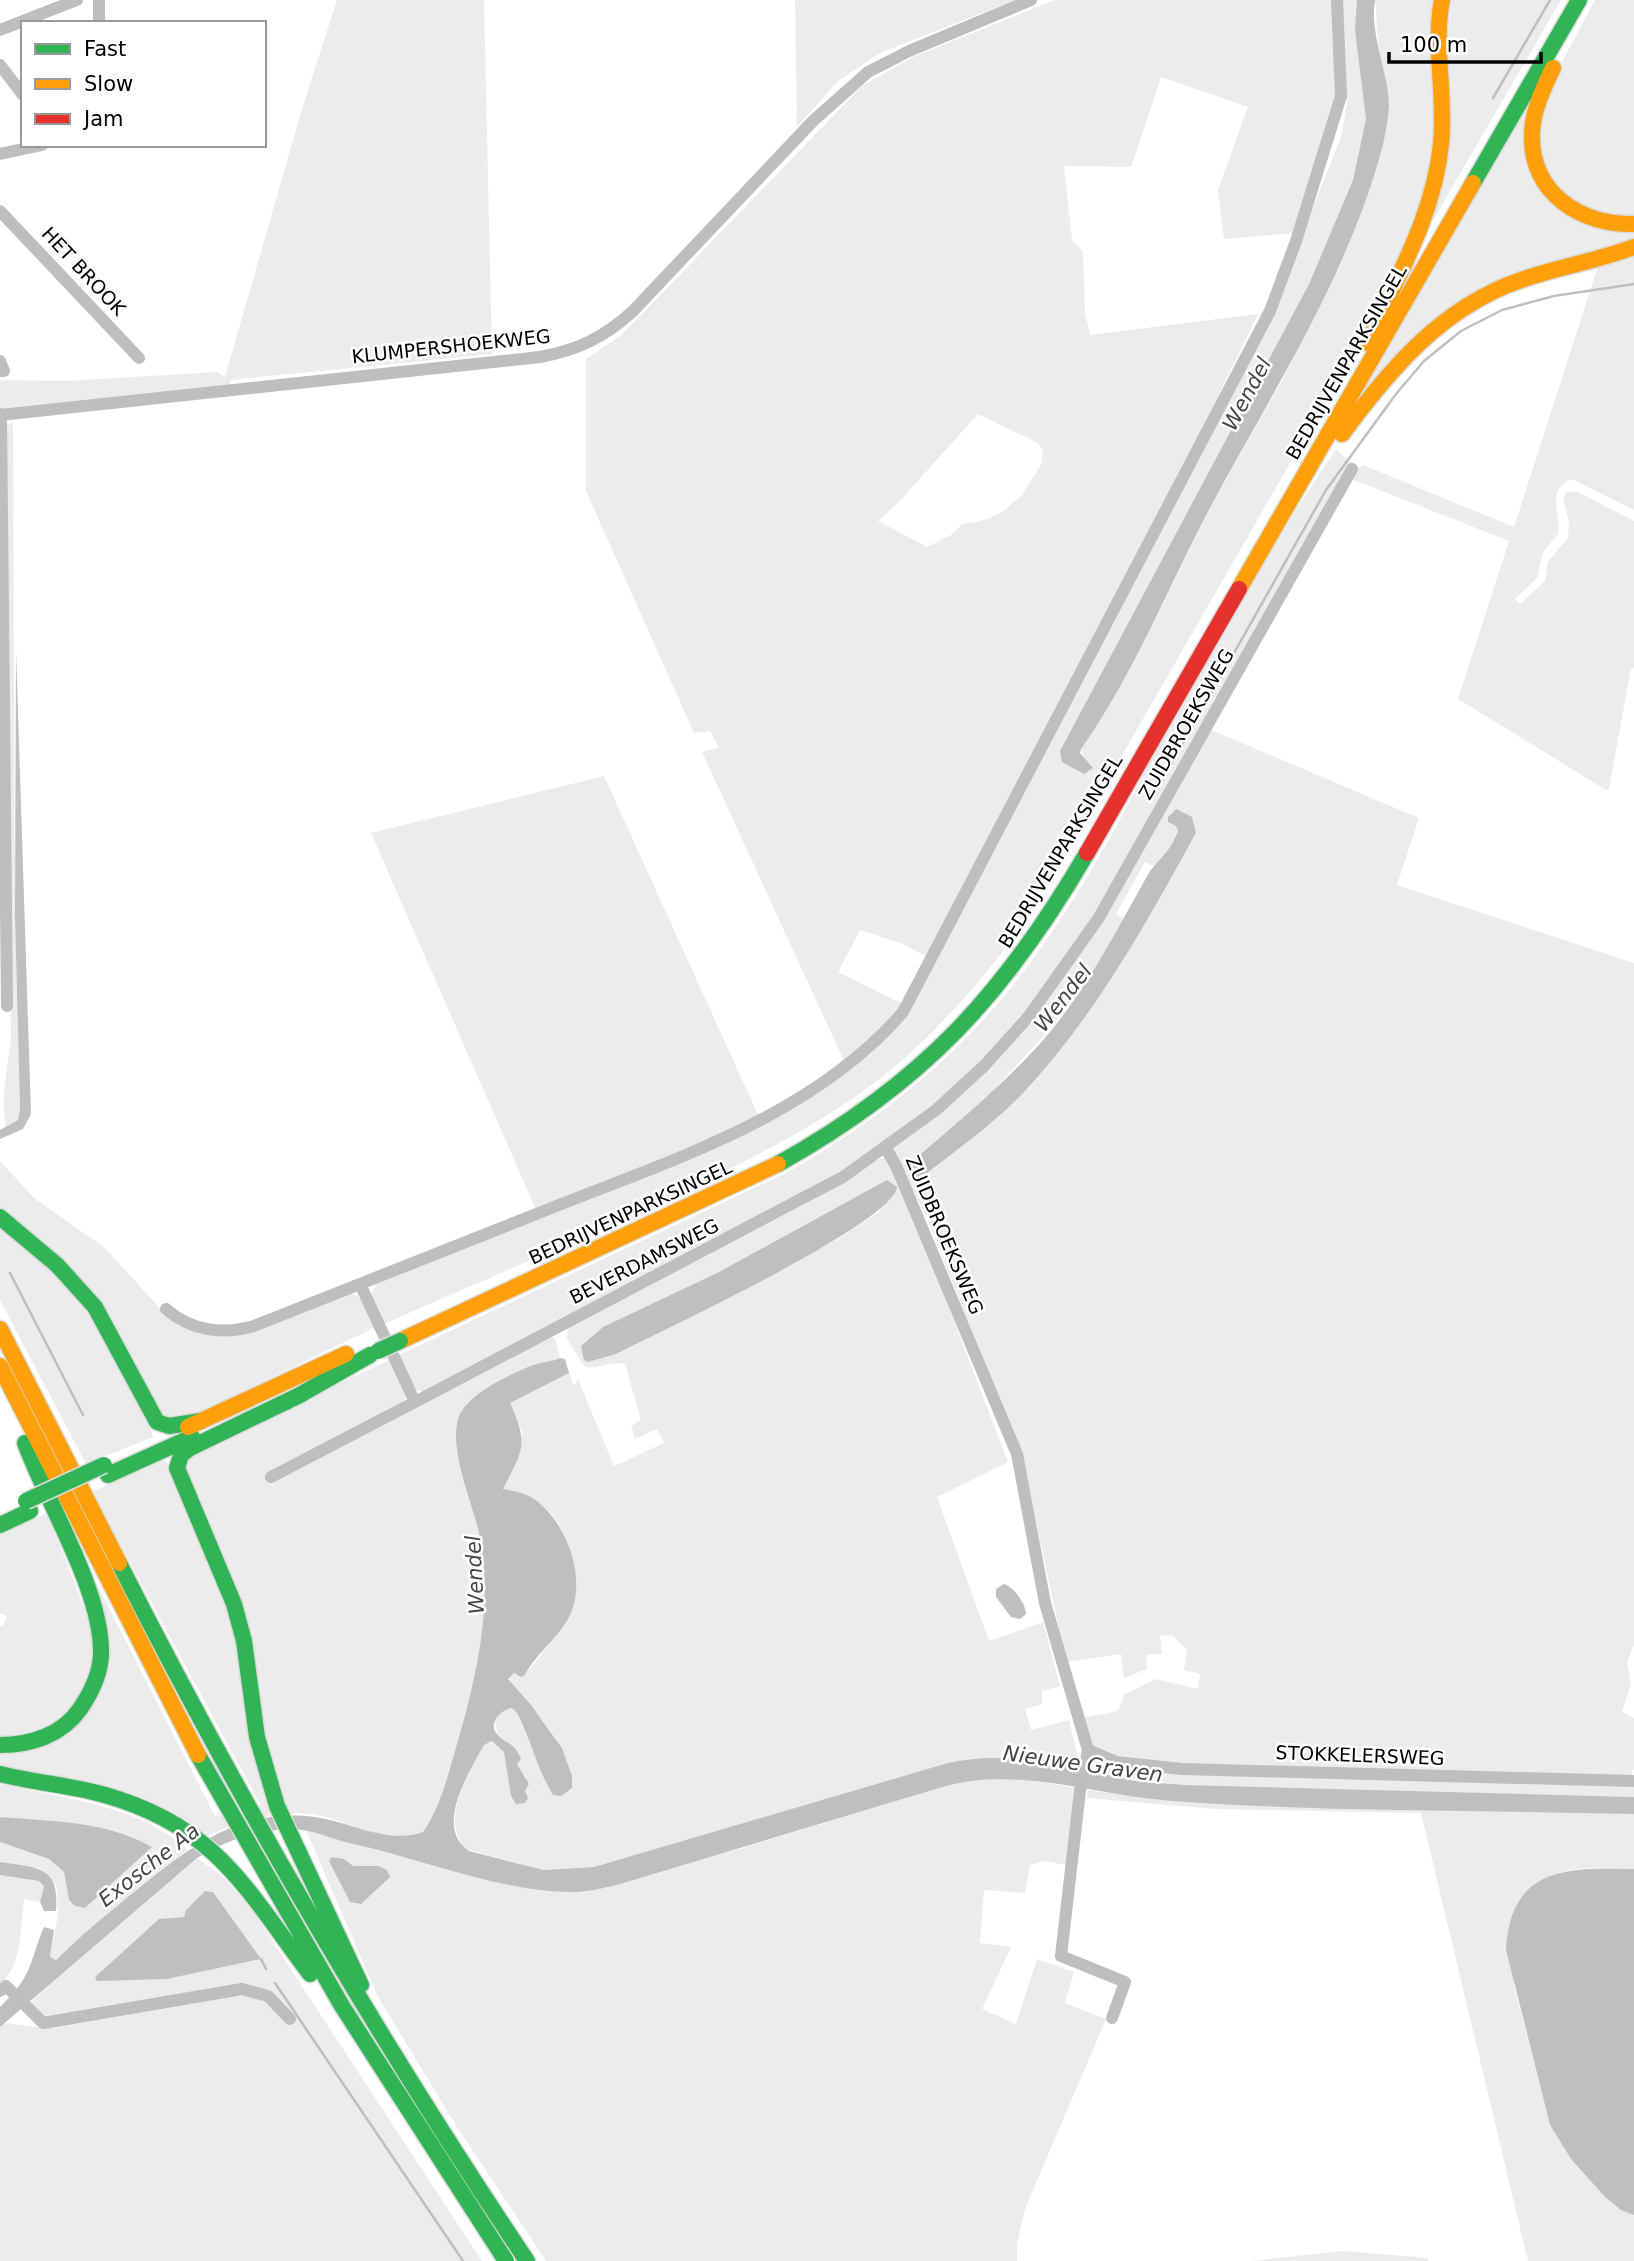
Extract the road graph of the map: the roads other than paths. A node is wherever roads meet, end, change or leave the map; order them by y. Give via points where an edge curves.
1 (77, 0) edge
2 (99, 0) edge
3 (1031, 0) edge
4 (1337, 0) edge
5 (1442, 0) edge
6 (1566, 0) edge
7 (1579, 0) edge
8 (1589, 0) edge
9 (23, 21) edge
10 (99, 21) edge
11 (21, 22) edge
12 (0, 30) edge
13 (0, 65) edge
14 (21, 92) edge
15 (33, 147) edge
16 (0, 154) edge
17 (0, 211) edge
18 (1634, 223) edge
19 (1634, 247) edge
20 (1368, 343) junction
21 (139, 358) dead end
22 (1, 414) edge
23 (1352, 469) dead end
24 (1297, 489) junction
25 (8, 1006) dead end
26 (886, 1148) junction
27 (0, 1217) edge
28 (360, 1284) junction
29 (166, 1310) dead end
30 (0, 1329) edge
31 (397, 1336) junction
32 (374, 1349) junction
33 (0, 1366) edge
34 (0, 1372) edge
35 (415, 1402) junction
36 (201, 1421) junction
37 (106, 1470) junction
38 (271, 1478) dead end
39 (28, 1506) junction
40 (0, 1513) edge
41 (0, 1525) edge
42 (0, 1745) edge
43 (1088, 1749) junction
44 (0, 1774) edge
45 (1634, 1782) edge
46 (6, 1991) edge
47 (1112, 2018) dead end
48 (290, 2019) dead end
49 (379, 2035) junction
50 (360, 2038) junction
51 (506, 2261) edge
52 (527, 2261) edge

1 - 9 street
2 - 10 street
3 - 22 street, KLUMPERSHOEKWEG via 868,72 821,112 633,311 605,335 576,349 540,357
4 - 28 street via 1342,96 1270,311 903,1012 853,1060 802,1098 761,1120
5 - 20 highway via 1442,130 1433,193
6 - 20 highway, BEDRIJVENPARKSINGEL
7 - 24 highway, BEDRIJVENPARKSINGEL
8 - 18 highway via 1536,109 1533,153 1548,189 1565,207 1595,222
11 - 12 street
13 - 14 street
15 - 16 street
17 - 21 street, HET BROOK
19 - 24 highway via 1504,286 1451,314 1400,358
20 - 31 highway, BEDRIJVENPARKSINGEL via 1054,888 1014,949 955,1019 879,1088 775,1155
22 - 25 street
23 - 26 street, ZUIDBROEKSWEG via 1098,919 1060,975 984,1066 936,1111
24 - 31 highway, BEDRIJVENPARKSINGEL via 1046,921 995,990 934,1055 866,1111 796,1155 681,1212
26 - 35 street, BEVERDAMSWEG via 803,1200
26 - 43 street, ZUIDBROEKSWEG via 1017,1454 1045,1603
27 - 36 highway via 57,1265 95,1307 157,1422 169,1426
28 - 29 street via 229,1332 194,1325
28 - 35 street
30 - 49 highway via 266,1844
31 - 32 highway, BEDRIJVENPARKSINGEL, bridge
32 - 36 highway, BEDRIJVENPARKSINGEL
32 - 37 highway, BEDRIJVENPARKSINGEL
32 - 49 highway via 298,1396 190,1448 177,1462 179,1478 234,1604 244,1641 257,1737 277,1806 357,1972
33 - 50 highway via 152,1668 249,1848
34 - 42 highway via 26,1447 94,1604 102,1641 98,1679 71,1721 39,1740
35 - 38 street, BEVERDAMSWEG
36 - 37 highway, BEDRIJVENPARKSINGEL
37 - 39 highway, BEDRIJVENPARKSINGEL, bridge
39 - 40 highway, BEDRIJVENPARKSINGEL
39 - 41 highway, BEDRIJVENPARKSINGEL
43 - 45 street, STOKKELERSWEG via 1116,1762 1182,1769
43 - 47 street, ZUIDBROEKSWEG via 1061,1956 1125,1982
44 - 50 highway via 105,1795 153,1812 191,1835 249,1888
46 - 48 street via 43,2023 242,1989 268,1996
49 - 52 highway
50 - 51 highway

